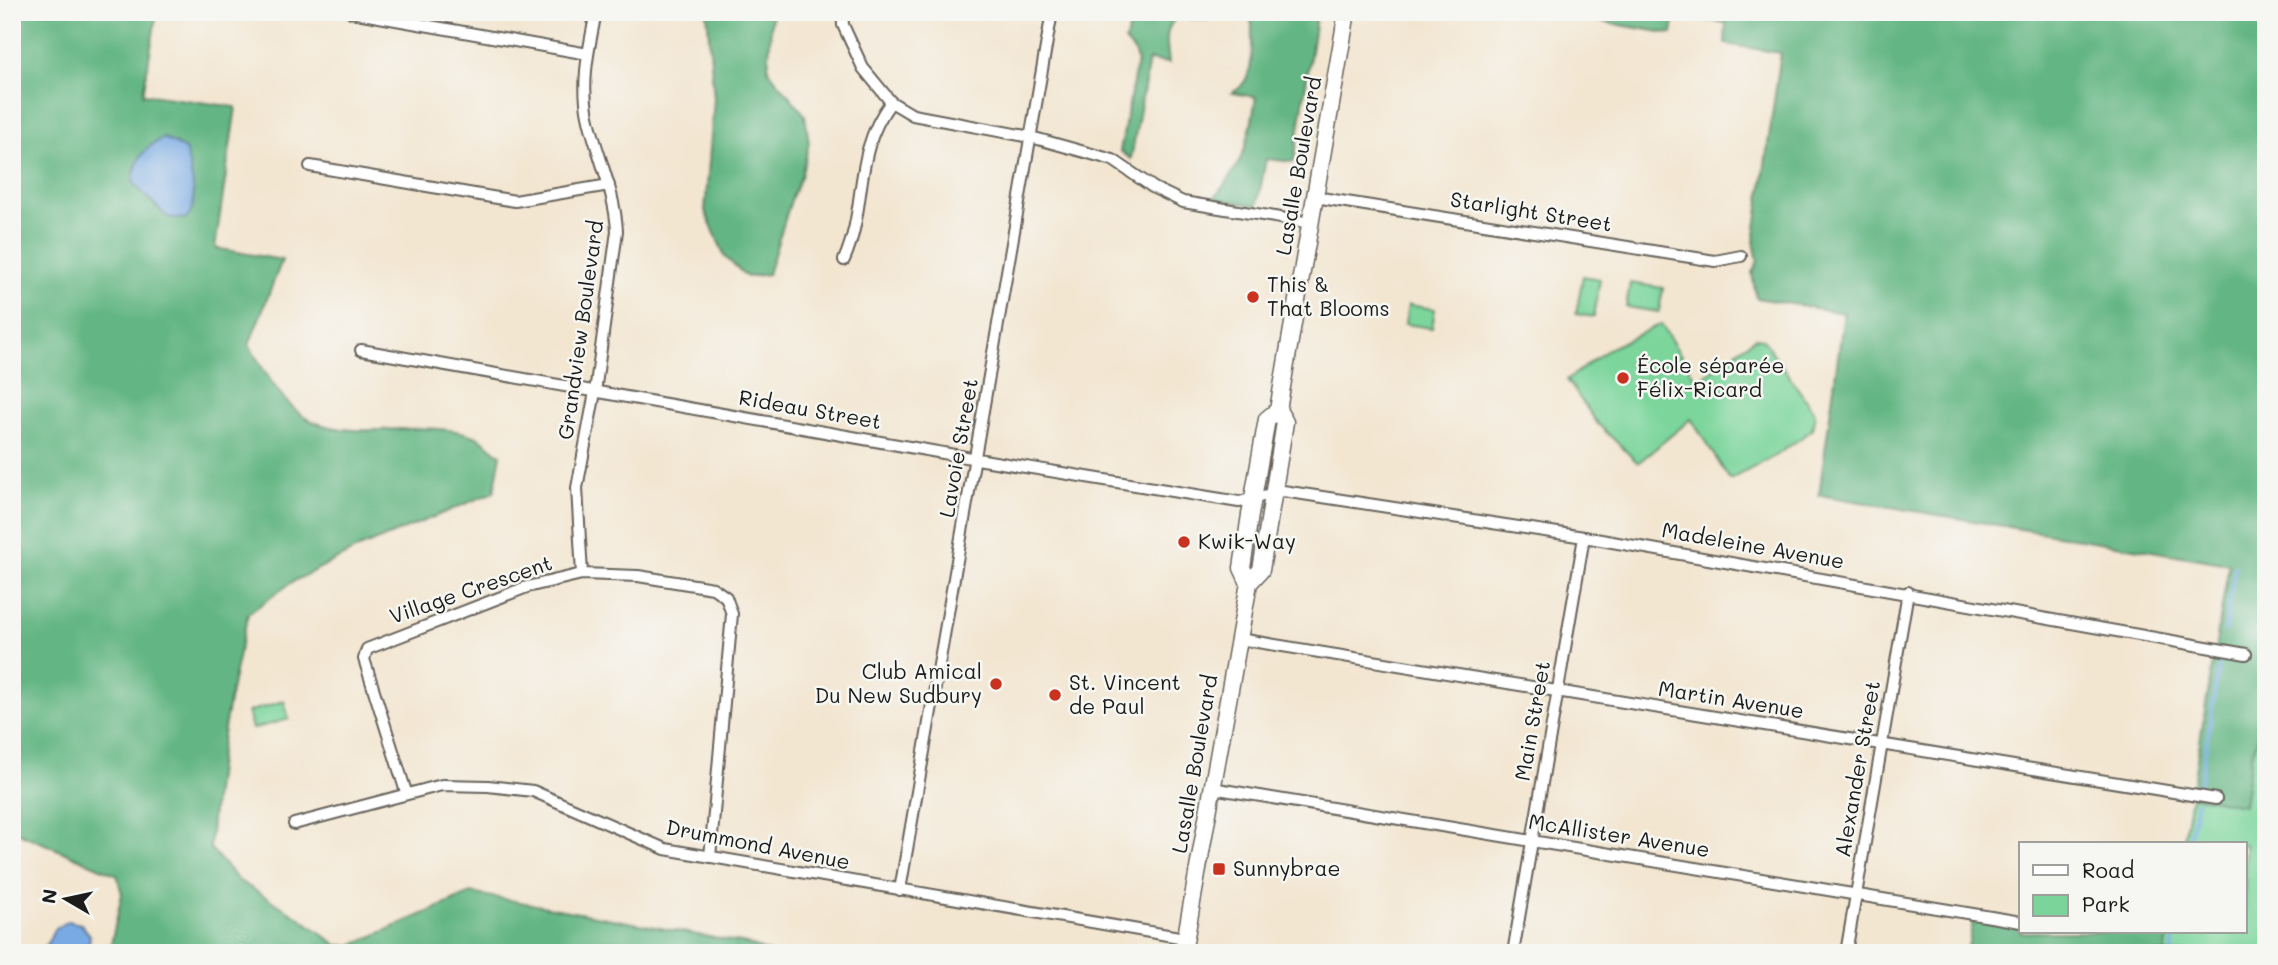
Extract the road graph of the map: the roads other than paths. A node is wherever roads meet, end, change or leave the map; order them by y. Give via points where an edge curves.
1 (351, 12) edge
2 (596, 12) edge
3 (842, 12) edge
4 (1052, 12) edge
5 (1347, 12) edge
6 (588, 54) junction
7 (891, 102) junction
8 (1031, 137) junction
9 (310, 166) dead end
10 (609, 185) junction
11 (1315, 197) junction
12 (1311, 223) junction
13 (1741, 256) dead end
14 (844, 260) dead end
15 (361, 350) dead end
16 (595, 392) junction
17 (1278, 410) junction
18 (977, 459) junction
19 (1274, 493) junction
20 (1253, 498) junction
21 (1584, 537) junction
22 (582, 574) junction
23 (1249, 583) junction
24 (1908, 592) junction
25 (1239, 639) junction
26 (2246, 654) dead end
27 (1558, 691) junction
28 (1882, 744) junction
29 (1212, 788) junction
30 (406, 792) junction
31 (2216, 799) dead end
32 (294, 824) dead end
33 (1532, 841) junction
34 (710, 857) junction
35 (900, 890) junction
36 (1856, 895) junction
37 (2019, 922) edge
38 (1184, 945) edge
39 (1513, 953) edge
40 (1846, 953) edge

1 - 6 street
2 - 6 street, Grandview Boulevard
3 - 7 street via 843,25 863,68
4 - 8 street, Lavoie Street
5 - 11 main road, Lasalle Boulevard
6 - 10 street, Grandview Boulevard via 588,118
7 - 8 street via 913,115
7 - 14 street via 867,145 852,243
8 - 12 street via 1113,160 1183,201
8 - 18 street, Lavoie Street
9 - 10 street via 515,201
10 - 16 street, Grandview Boulevard via 617,231
11 - 12 main road, Lasalle Boulevard
11 - 13 street, Starlight Street via 1715,261
12 - 17 main road, Lasalle Boulevard
15 - 16 street, Rideau Street
16 - 18 street, Rideau Street
16 - 22 street, Grandview Boulevard via 577,488
17 - 19 main road, Lasalle Boulevard via 1286,422
17 - 20 main road, Lasalle Boulevard via 1268,419
18 - 20 street, Rideau Street via 1239,502
18 - 35 street, Lavoie Street
19 - 20 street, Madeleine Avenue
19 - 21 street, Madeleine Avenue
19 - 23 main road, Lasalle Boulevard via 1261,570
20 - 23 main road, Lasalle Boulevard via 1242,568
21 - 24 street, Madeleine Avenue
21 - 27 street, Main Street
22 - 30 street, Village Crescent via 527,587 367,649 364,659
22 - 34 street, Village Crescent via 638,576 713,588 726,597 732,614
23 - 25 main road, Lasalle Boulevard
24 - 26 street, Madeleine Avenue
24 - 28 street, Alexander Street
25 - 27 street, Martin Avenue
25 - 29 main road, Lasalle Boulevard
27 - 28 street, Martin Avenue
27 - 33 street, Main Street
28 - 31 street, Martin Avenue
28 - 36 street, Alexander Street
29 - 33 street, McAllister Avenue
29 - 38 main road, Lasalle Boulevard
30 - 32 street, Drummond Avenue
30 - 34 street, Drummond Avenue via 442,785 533,791 665,849
33 - 36 street, McAllister Avenue
33 - 39 street, Main Street
34 - 35 street, Drummond Avenue
35 - 38 street, Drummond Avenue
36 - 37 street, McAllister Avenue
36 - 40 street, Alexander Street

